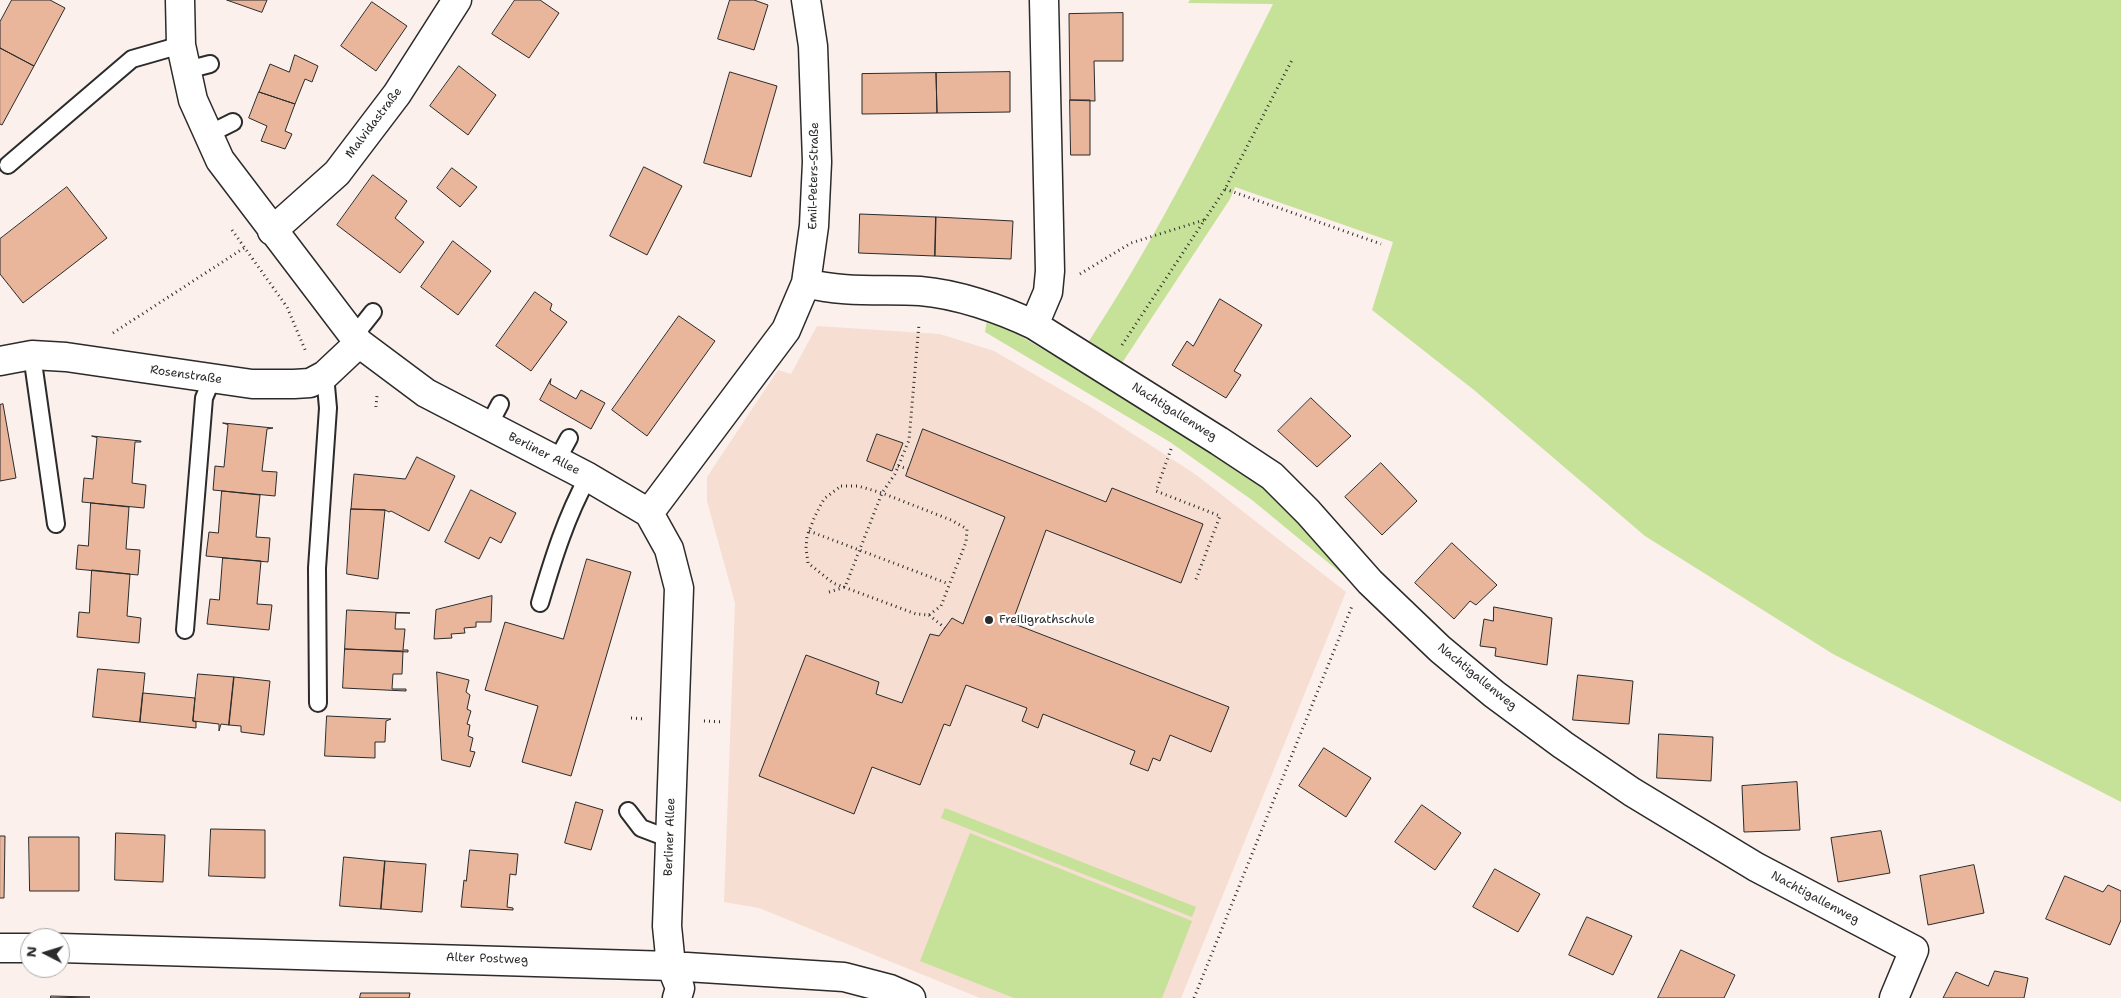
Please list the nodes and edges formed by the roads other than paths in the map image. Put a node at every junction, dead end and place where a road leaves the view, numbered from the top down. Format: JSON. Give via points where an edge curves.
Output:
{"nodes":[{"id":1,"x":180,"y":0,"type":"edge"},
{"id":2,"x":457,"y":0,"type":"edge"},
{"id":3,"x":806,"y":0,"type":"edge"},
{"id":4,"x":1044,"y":0,"type":"edge"},
{"id":5,"x":193,"y":60,"type":"junction"},
{"id":6,"x":233,"y":122,"type":"dead end"},
{"id":7,"x":208,"y":134,"type":"junction"},
{"id":8,"x":8,"y":165,"type":"dead end"},
{"id":9,"x":272,"y":231,"type":"junction"},
{"id":10,"x":806,"y":283,"type":"junction"},
{"id":11,"x":373,"y":312,"type":"dead end"},
{"id":12,"x":1034,"y":325,"type":"junction"},
{"id":13,"x":357,"y":339,"type":"junction"},
{"id":14,"x":32,"y":355,"type":"junction"},
{"id":15,"x":0,"y":361,"type":"edge"},
{"id":16,"x":325,"y":375,"type":"junction"},
{"id":17,"x":212,"y":379,"type":"junction"},
{"id":18,"x":588,"y":477,"type":"junction"},
{"id":19,"x":649,"y":513,"type":"junction"},
{"id":20,"x":56,"y":524,"type":"dead end"},
{"id":21,"x":540,"y":603,"type":"dead end"},
{"id":22,"x":185,"y":630,"type":"dead end"},
{"id":23,"x":318,"y":703,"type":"dead end"},
{"id":24,"x":628,"y":811,"type":"dead end"},
{"id":25,"x":670,"y":839,"type":"junction"},
{"id":26,"x":0,"y":948,"type":"edge"},
{"id":27,"x":20,"y":948,"type":"edge"},
{"id":28,"x":70,"y":948,"type":"edge"},
{"id":29,"x":671,"y":966,"type":"junction"},
{"id":30,"x":677,"y":998,"type":"edge"},
{"id":31,"x":911,"y":998,"type":"edge"},
{"id":32,"x":1894,"y":998,"type":"edge"}],
"edges":[{"from":1,"to":5,"type":"street","name":"Berliner Allee"},
{"from":2,"to":9,"type":"street","name":"Malvidastraße","via":[[397,94],[337,173]]},
{"from":3,"to":10,"type":"street","name":"Emil-Peters-Straße","via":[[813,46],[817,162],[814,226]]},
{"from":4,"to":12,"type":"street","via":[[1050,271],[1048,292]]},
{"from":5,"to":7,"type":"street","name":"Berliner Allee","via":[[193,100]]},
{"from":5,"to":8,"type":"lane","via":[[132,59]]},
{"from":6,"to":7,"type":"lane"},
{"from":7,"to":9,"type":"street","name":"Berliner Allee","via":[[220,160]]},
{"from":9,"to":13,"type":"street","name":"Berliner Allee"},
{"from":10,"to":12,"type":"street","name":"Nachtigallenweg","via":[[826,288],[944,294],[1010,314]]},
{"from":10,"to":19,"type":"street","name":"Emil-Peters-Straße","via":[[786,330]]},
{"from":11,"to":13,"type":"lane"},
{"from":12,"to":32,"type":"street","name":"Nachtigallenweg","via":[[1272,476],[1370,582],[1440,649],[1494,694],[1564,745],[1624,787],[1756,867],[1914,950]]},
{"from":13,"to":16,"type":"street","name":"Rosenstraße"},
{"from":13,"to":18,"type":"street","name":"Berliner Allee","via":[[426,393],[494,414],[563,449]]},
{"from":14,"to":15,"type":"street","name":"Rosenstraße"},
{"from":14,"to":17,"type":"street","name":"Rosenstraße","via":[[66,357]]},
{"from":14,"to":20,"type":"lane"},
{"from":16,"to":17,"type":"street","name":"Rosenstraße","via":[[310,383],[294,384],[252,384]]},
{"from":16,"to":23,"type":"lane","via":[[328,408],[317,568]]},
{"from":17,"to":22,"type":"lane","via":[[204,398]]},
{"from":18,"to":19,"type":"street","name":"Berliner Allee"},
{"from":18,"to":21,"type":"lane","via":[[572,506]]},
{"from":19,"to":25,"type":"street","name":"Berliner Allee","via":[[669,548],[678,588]]},
{"from":24,"to":25,"type":"lane","via":[[642,828]]},
{"from":25,"to":29,"type":"street","name":"Berliner Allee","via":[[667,926]]},
{"from":26,"to":27,"type":"street"},
{"from":28,"to":29,"type":"street","name":"Alter Postweg"},
{"from":29,"to":30,"type":"street","name":"Berliner Allee","via":[[680,988]]},
{"from":29,"to":31,"type":"street","name":"Alter Postweg","via":[[844,977]]}]}
